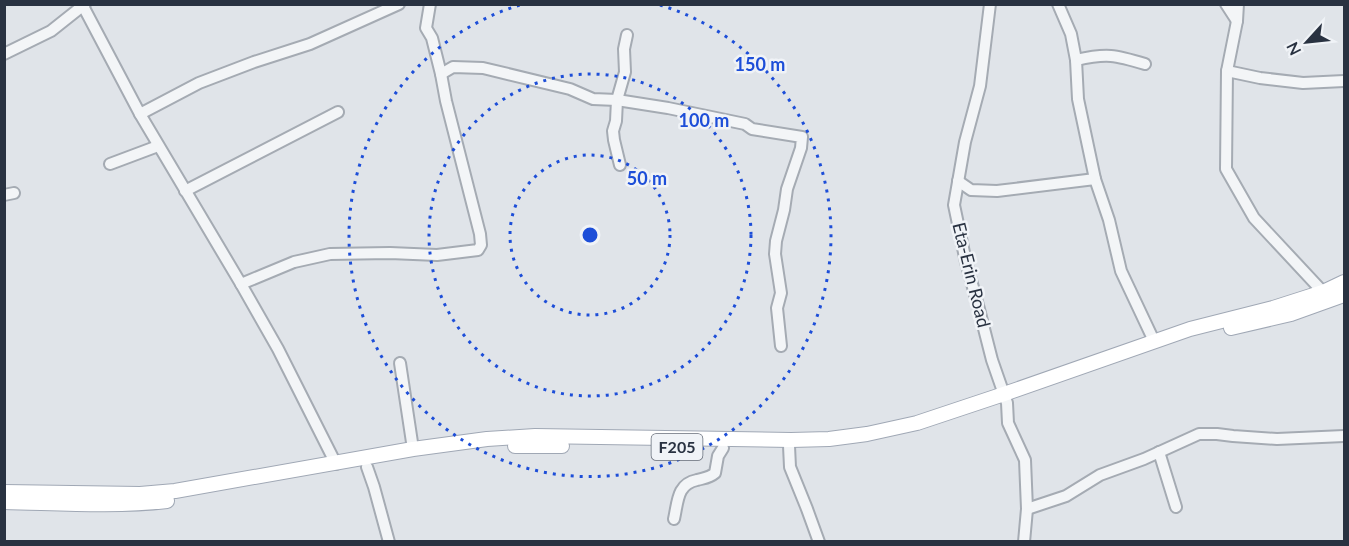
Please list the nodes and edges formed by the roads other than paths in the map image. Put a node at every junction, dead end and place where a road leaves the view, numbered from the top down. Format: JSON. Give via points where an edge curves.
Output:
{"nodes":[{"id":1,"x":399,"y":4,"type":"edge"},
{"id":2,"x":430,"y":4,"type":"edge"},
{"id":3,"x":990,"y":4,"type":"edge"},
{"id":4,"x":1058,"y":4,"type":"edge"},
{"id":5,"x":1226,"y":4,"type":"edge"},
{"id":6,"x":1238,"y":4,"type":"edge"},
{"id":7,"x":84,"y":5,"type":"edge"},
{"id":8,"x":1237,"y":21,"type":"junction"},
{"id":9,"x":627,"y":35,"type":"dead end"},
{"id":10,"x":4,"y":54,"type":"edge"},
{"id":11,"x":1076,"y":60,"type":"junction"},
{"id":12,"x":1145,"y":64,"type":"dead end"},
{"id":13,"x":1227,"y":71,"type":"junction"},
{"id":14,"x":441,"y":74,"type":"junction"},
{"id":15,"x":1344,"y":81,"type":"edge"},
{"id":16,"x":617,"y":100,"type":"junction"},
{"id":17,"x":338,"y":112,"type":"dead end"},
{"id":18,"x":140,"y":114,"type":"junction"},
{"id":19,"x":158,"y":146,"type":"junction"},
{"id":20,"x":111,"y":164,"type":"dead end"},
{"id":21,"x":620,"y":165,"type":"dead end"},
{"id":22,"x":1095,"y":179,"type":"junction"},
{"id":23,"x":958,"y":182,"type":"junction"},
{"id":24,"x":185,"y":191,"type":"junction"},
{"id":25,"x":241,"y":284,"type":"junction"},
{"id":26,"x":1335,"y":292,"type":"edge"},
{"id":27,"x":1154,"y":341,"type":"junction"},
{"id":28,"x":781,"y":346,"type":"dead end"},
{"id":29,"x":400,"y":363,"type":"dead end"},
{"id":30,"x":1005,"y":398,"type":"junction"},
{"id":31,"x":1344,"y":436,"type":"edge"},
{"id":32,"x":789,"y":446,"type":"junction"},
{"id":33,"x":723,"y":447,"type":"junction"},
{"id":34,"x":413,"y":449,"type":"junction"},
{"id":35,"x":1159,"y":452,"type":"junction"},
{"id":36,"x":336,"y":464,"type":"junction"},
{"id":37,"x":367,"y":467,"type":"junction"},
{"id":38,"x":4,"y":492,"type":"edge"},
{"id":39,"x":4,"y":502,"type":"edge"},
{"id":40,"x":1176,"y":507,"type":"dead end"},
{"id":41,"x":1027,"y":509,"type":"junction"},
{"id":42,"x":674,"y":519,"type":"dead end"},
{"id":43,"x":389,"y":542,"type":"edge"},
{"id":44,"x":819,"y":542,"type":"edge"},
{"id":45,"x":1024,"y":542,"type":"edge"}],
"edges":[{"from":1,"to":18,"type":"street","via":[[321,40],[209,79]]},
{"from":2,"to":14,"type":"street","via":[[426,28]]},
{"from":3,"to":23,"type":"street","name":"Eta-Erin Road","via":[[980,86]]},
{"from":4,"to":11,"type":"street","via":[[1071,34]]},
{"from":5,"to":8,"type":"street"},
{"from":6,"to":8,"type":"street"},
{"from":7,"to":10,"type":"street","via":[[51,31]]},
{"from":7,"to":18,"type":"street"},
{"from":8,"to":13,"type":"street"},
{"from":9,"to":16,"type":"street","via":[[625,72]]},
{"from":11,"to":12,"type":"street","via":[[1112,55]]},
{"from":11,"to":22,"type":"street","via":[[1078,99]]},
{"from":13,"to":15,"type":"street","via":[[1303,83]]},
{"from":13,"to":26,"type":"street","via":[[1226,169],[1254,218]]},
{"from":14,"to":16,"type":"street","via":[[453,67],[483,68],[570,89],[593,99]]},
{"from":14,"to":25,"type":"street","via":[[480,234],[478,250],[437,255],[330,254],[294,262]]},
{"from":16,"to":21,"type":"street","via":[[613,131]]},
{"from":16,"to":28,"type":"street","via":[[802,137],[776,241]]},
{"from":17,"to":24,"type":"street"},
{"from":18,"to":19,"type":"street"},
{"from":19,"to":20,"type":"street"},
{"from":19,"to":24,"type":"street"},
{"from":22,"to":23,"type":"street","via":[[997,191],[971,190]]},
{"from":22,"to":27,"type":"street","via":[[1121,271]]},
{"from":23,"to":30,"type":"street","name":"Eta-Erin Road","via":[[954,205],[966,262]]},
{"from":24,"to":25,"type":"street"},
{"from":25,"to":36,"type":"street"},
{"from":26,"to":27,"type":"main road","number":"F205"},
{"from":26,"to":30,"type":"main road","number":"F205","via":[[1291,314],[1195,337]]},
{"from":27,"to":30,"type":"main road","number":"F205"},
{"from":29,"to":34,"type":"street"},
{"from":30,"to":32,"type":"main road","number":"F205","via":[[891,439],[845,446]]},
{"from":30,"to":34,"type":"main road","number":"F205","via":[[892,429],[829,439],[535,436]]},
{"from":30,"to":41,"type":"street","name":"Eta-Erin Road","via":[[1008,423],[1025,460]]},
{"from":31,"to":35,"type":"street","via":[[1277,439],[1199,434]]},
{"from":32,"to":33,"type":"main road","number":"F205"},
{"from":32,"to":44,"type":"street","via":[[790,467]]},
{"from":33,"to":37,"type":"main road","number":"F205","via":[[485,447]]},
{"from":33,"to":42,"type":"street","via":[[715,473],[688,482],[681,489]]},
{"from":34,"to":36,"type":"main road","number":"F205"},
{"from":35,"to":40,"type":"street"},
{"from":35,"to":41,"type":"street","via":[[1100,474],[1065,496]]},
{"from":36,"to":38,"type":"main road","number":"F205","via":[[140,494]]},
{"from":37,"to":39,"type":"main road","number":"F205","via":[[181,500]]},
{"from":37,"to":43,"type":"street"},
{"from":41,"to":45,"type":"street","name":"Eta-Erin Road"}]}
